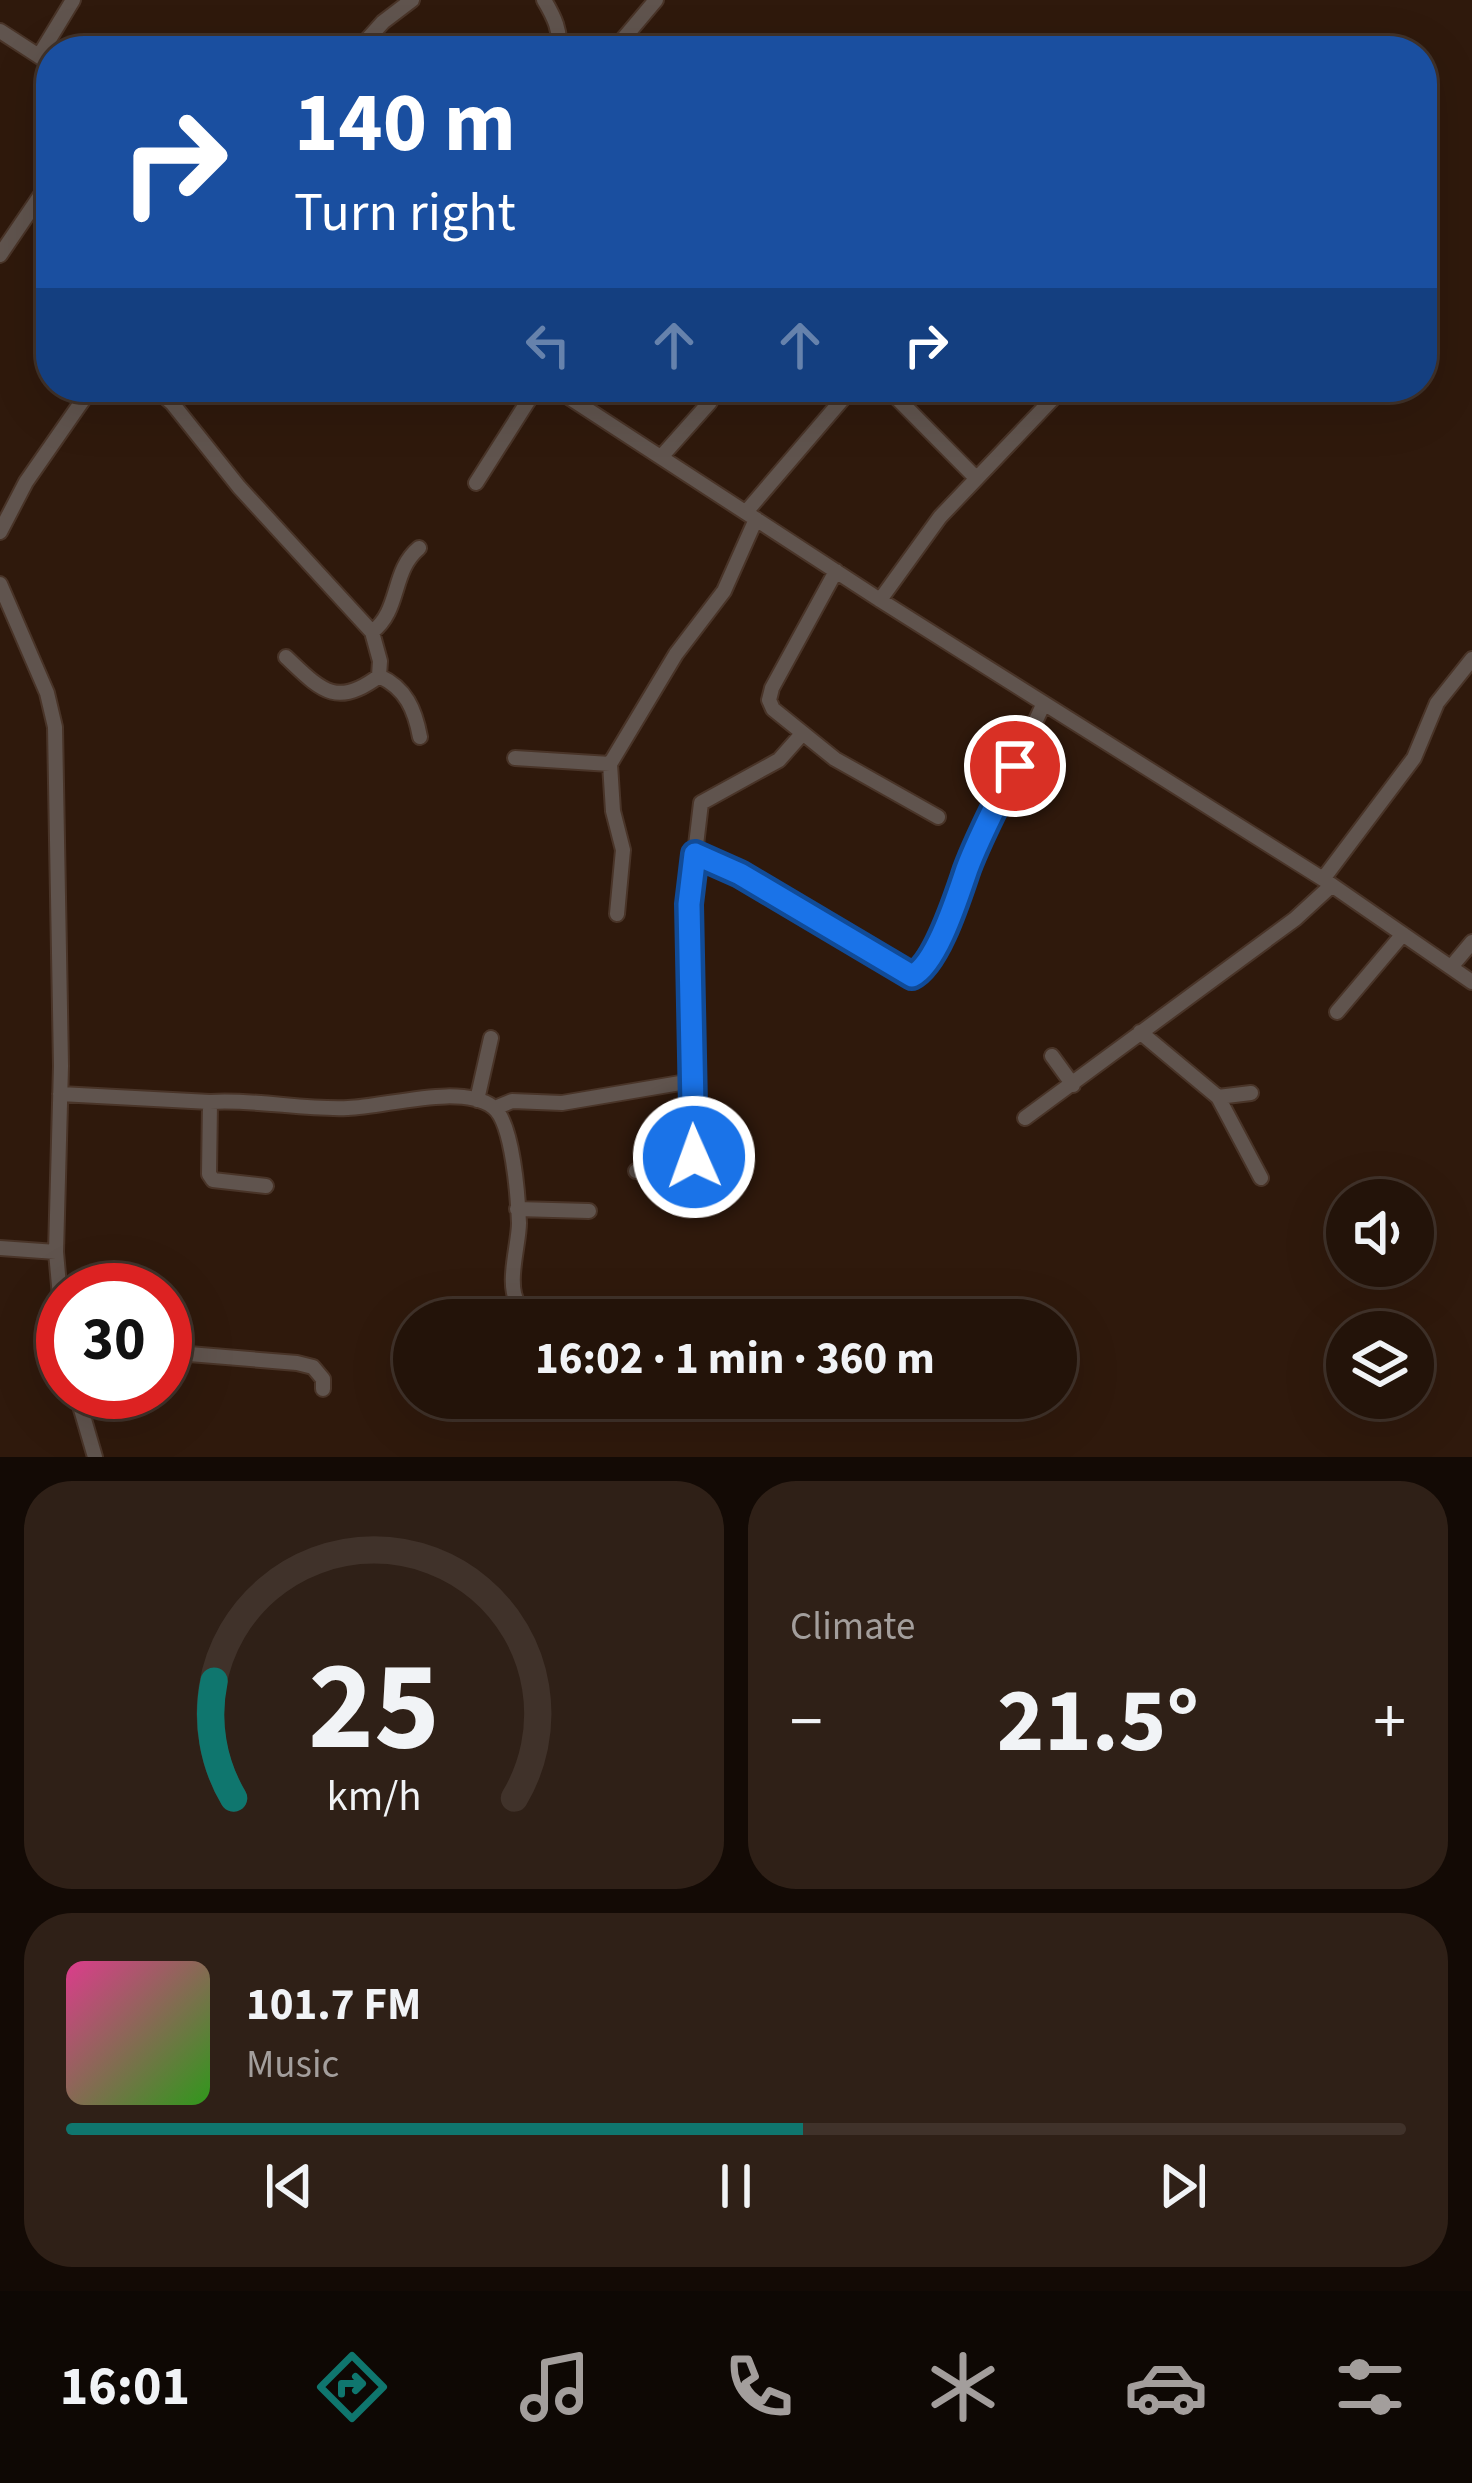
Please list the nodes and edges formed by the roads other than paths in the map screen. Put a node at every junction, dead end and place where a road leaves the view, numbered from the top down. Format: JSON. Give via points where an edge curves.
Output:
{"nodes":[{"id":1,"x":73,"y":0,"type":"edge"},
{"id":2,"x":412,"y":0,"type":"edge"},
{"id":3,"x":544,"y":0,"type":"edge"},
{"id":4,"x":656,"y":0,"type":"edge"},
{"id":5,"x":0,"y":31,"type":"edge"},
{"id":6,"x":56,"y":36,"type":"edge"},
{"id":7,"x":370,"y":36,"type":"edge"},
{"id":8,"x":558,"y":36,"type":"edge"},
{"id":9,"x":626,"y":36,"type":"edge"},
{"id":10,"x":36,"y":54,"type":"edge"},
{"id":11,"x":36,"y":202,"type":"edge"},
{"id":12,"x":0,"y":255,"type":"edge"},
{"id":13,"x":82,"y":402,"type":"edge"},
{"id":14,"x":170,"y":402,"type":"edge"},
{"id":15,"x":527,"y":402,"type":"edge"},
{"id":16,"x":577,"y":402,"type":"edge"},
{"id":17,"x":710,"y":402,"type":"dead end"},
{"id":18,"x":841,"y":402,"type":"edge"},
{"id":19,"x":901,"y":402,"type":"edge"},
{"id":20,"x":1049,"y":402,"type":"edge"},
{"id":21,"x":661,"y":457,"type":"junction"},
{"id":22,"x":976,"y":478,"type":"junction"},
{"id":23,"x":476,"y":483,"type":"dead end"},
{"id":24,"x":751,"y":516,"type":"junction"},
{"id":25,"x":0,"y":532,"type":"edge"},
{"id":26,"x":419,"y":548,"type":"dead end"},
{"id":27,"x":836,"y":572,"type":"junction"},
{"id":28,"x":0,"y":584,"type":"edge"},
{"id":29,"x":880,"y":600,"type":"junction"},
{"id":30,"x":372,"y":632,"type":"junction"},
{"id":31,"x":286,"y":657,"type":"dead end"},
{"id":32,"x":1472,"y":659,"type":"edge"},
{"id":33,"x":379,"y":676,"type":"junction"},
{"id":34,"x":1043,"y":704,"type":"junction"},
{"id":35,"x":802,"y":734,"type":"junction"},
{"id":36,"x":420,"y":737,"type":"dead end"},
{"id":37,"x":515,"y":758,"type":"dead end"},
{"id":38,"x":610,"y":764,"type":"junction"},
{"id":39,"x":938,"y":817,"type":"dead end"},
{"id":40,"x":695,"y":854,"type":"junction"},
{"id":41,"x":1328,"y":882,"type":"junction"},
{"id":42,"x":616,"y":914,"type":"dead end"},
{"id":43,"x":1403,"y":934,"type":"junction"},
{"id":44,"x":1472,"y":942,"type":"edge"},
{"id":45,"x":1451,"y":968,"type":"junction"},
{"id":46,"x":1472,"y":982,"type":"edge"},
{"id":47,"x":1337,"y":1012,"type":"dead end"},
{"id":48,"x":1140,"y":1032,"type":"junction"},
{"id":49,"x":491,"y":1038,"type":"dead end"},
{"id":50,"x":1052,"y":1056,"type":"dead end"},
{"id":51,"x":692,"y":1081,"type":"junction"},
{"id":52,"x":1073,"y":1085,"type":"junction"},
{"id":53,"x":1251,"y":1093,"type":"dead end"},
{"id":54,"x":60,"y":1094,"type":"junction"},
{"id":55,"x":1218,"y":1097,"type":"junction"},
{"id":56,"x":477,"y":1100,"type":"junction"},
{"id":57,"x":210,"y":1102,"type":"junction"},
{"id":58,"x":495,"y":1108,"type":"junction"},
{"id":59,"x":1025,"y":1118,"type":"dead end"},
{"id":60,"x":636,"y":1171,"type":"dead end"},
{"id":61,"x":1261,"y":1178,"type":"dead end"},
{"id":62,"x":266,"y":1186,"type":"dead end"},
{"id":63,"x":518,"y":1210,"type":"junction"},
{"id":64,"x":589,"y":1211,"type":"dead end"},
{"id":65,"x":0,"y":1248,"type":"edge"},
{"id":66,"x":56,"y":1252,"type":"junction"},
{"id":67,"x":57,"y":1263,"type":"edge"},
{"id":68,"x":516,"y":1299,"type":"edge"},
{"id":69,"x":192,"y":1354,"type":"edge"},
{"id":70,"x":323,"y":1389,"type":"dead end"},
{"id":71,"x":84,"y":1419,"type":"edge"},
{"id":72,"x":95,"y":1457,"type":"edge"}],
"edges":[{"from":1,"to":6,"type":"street"},
{"from":2,"to":7,"type":"street"},
{"from":3,"to":8,"type":"street"},
{"from":4,"to":9,"type":"street"},
{"from":5,"to":10,"type":"street"},
{"from":11,"to":12,"type":"street"},
{"from":13,"to":25,"type":"street"},
{"from":14,"to":30,"type":"street"},
{"from":15,"to":23,"type":"street"},
{"from":16,"to":21,"type":"street"},
{"from":17,"to":21,"type":"street"},
{"from":18,"to":24,"type":"street"},
{"from":19,"to":22,"type":"street"},
{"from":20,"to":22,"type":"street"},
{"from":21,"to":24,"type":"street"},
{"from":22,"to":29,"type":"street"},
{"from":24,"to":27,"type":"street"},
{"from":24,"to":38,"type":"street","via":[[724,591]]},
{"from":26,"to":30,"type":"street","via":[[403,567],[388,616]]},
{"from":27,"to":29,"type":"street"},
{"from":27,"to":35,"type":"street","via":[[769,700]]},
{"from":28,"to":54,"type":"street","via":[[55,727]]},
{"from":29,"to":34,"type":"street"},
{"from":30,"to":33,"type":"street"},
{"from":31,"to":33,"type":"street","via":[[329,693],[347,694]]},
{"from":32,"to":41,"type":"street"},
{"from":33,"to":36,"type":"street","via":[[410,703]]},
{"from":34,"to":40,"type":"street","via":[[918,974]]},
{"from":34,"to":41,"type":"street"},
{"from":35,"to":39,"type":"street"},
{"from":35,"to":40,"type":"street","via":[[766,769],[701,803]]},
{"from":37,"to":38,"type":"street"},
{"from":38,"to":42,"type":"street","via":[[623,850]]},
{"from":40,"to":51,"type":"street"},
{"from":41,"to":43,"type":"street"},
{"from":41,"to":48,"type":"street","via":[[1295,919]]},
{"from":43,"to":45,"type":"street"},
{"from":43,"to":47,"type":"street"},
{"from":44,"to":45,"type":"street"},
{"from":45,"to":46,"type":"street"},
{"from":48,"to":52,"type":"street"},
{"from":48,"to":55,"type":"street"},
{"from":49,"to":56,"type":"street"},
{"from":50,"to":52,"type":"street"},
{"from":51,"to":58,"type":"street"},
{"from":51,"to":60,"type":"street","via":[[694,1157],[675,1169]]},
{"from":52,"to":59,"type":"street"},
{"from":53,"to":55,"type":"street"},
{"from":54,"to":57,"type":"street"},
{"from":54,"to":66,"type":"street"},
{"from":55,"to":61,"type":"street"},
{"from":56,"to":57,"type":"street","via":[[347,1108]]},
{"from":56,"to":58,"type":"street"},
{"from":57,"to":62,"type":"street","via":[[209,1174]]},
{"from":58,"to":63,"type":"street","via":[[512,1154]]},
{"from":63,"to":64,"type":"street"},
{"from":63,"to":68,"type":"street"},
{"from":65,"to":66,"type":"street"},
{"from":66,"to":67,"type":"street"},
{"from":69,"to":70,"type":"street","via":[[313,1367]]},
{"from":71,"to":72,"type":"street"}]}
